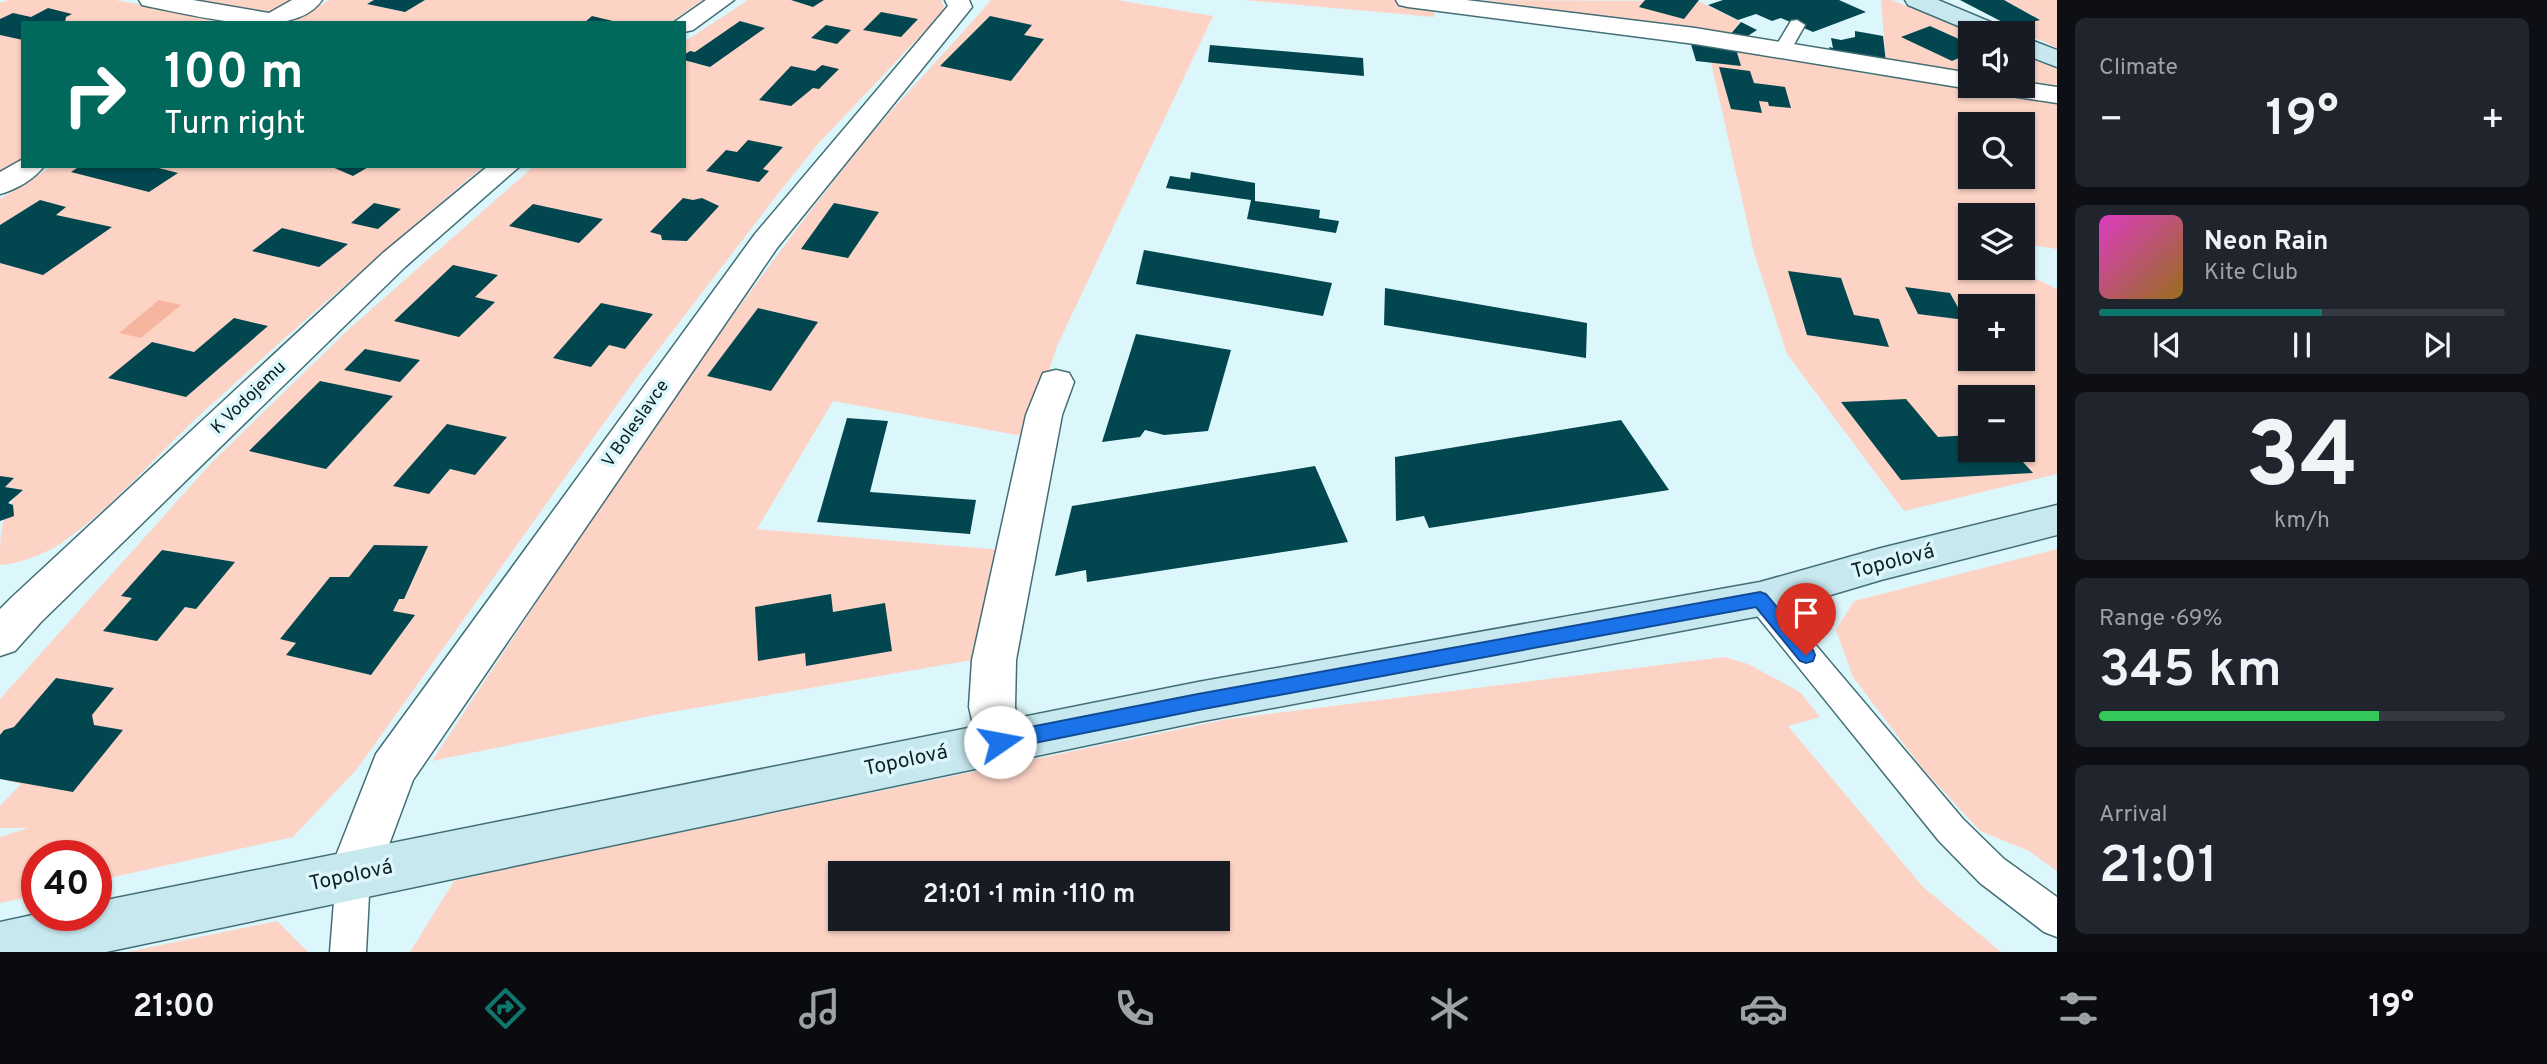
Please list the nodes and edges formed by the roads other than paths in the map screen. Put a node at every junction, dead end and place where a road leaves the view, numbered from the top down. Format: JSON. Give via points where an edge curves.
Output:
{"nodes":[{"id":1,"x":151,"y":0,"type":"edge"},
{"id":2,"x":310,"y":0,"type":"edge"},
{"id":3,"x":722,"y":0,"type":"edge"},
{"id":4,"x":957,"y":0,"type":"edge"},
{"id":5,"x":1408,"y":0,"type":"edge"},
{"id":6,"x":1917,"y":0,"type":"edge"},
{"id":7,"x":1615,"y":2,"type":"dead end"},
{"id":8,"x":265,"y":21,"type":"edge"},
{"id":9,"x":272,"y":21,"type":"edge"},
{"id":10,"x":1967,"y":21,"type":"edge"},
{"id":11,"x":686,"y":24,"type":"edge"},
{"id":12,"x":1797,"y":25,"type":"dead end"},
{"id":13,"x":1627,"y":27,"type":"junction"},
{"id":14,"x":2035,"y":49,"type":"edge"},
{"id":15,"x":1782,"y":51,"type":"junction"},
{"id":16,"x":2057,"y":59,"type":"edge"},
{"id":17,"x":1958,"y":79,"type":"edge"},
{"id":18,"x":2035,"y":92,"type":"edge"},
{"id":19,"x":2057,"y":95,"type":"edge"},
{"id":20,"x":27,"y":168,"type":"edge"},
{"id":21,"x":504,"y":168,"type":"edge"},
{"id":22,"x":0,"y":184,"type":"edge"},
{"id":23,"x":1056,"y":382,"type":"dead end"},
{"id":24,"x":2057,"y":520,"type":"edge"},
{"id":25,"x":1760,"y":599,"type":"junction"},
{"id":26,"x":9,"y":618,"type":"edge"},
{"id":27,"x":1000,"y":742,"type":"junction"},
{"id":28,"x":353,"y":876,"type":"junction"},
{"id":29,"x":2057,"y":919,"type":"edge"},
{"id":30,"x":0,"y":948,"type":"edge"},
{"id":31,"x":348,"y":952,"type":"edge"}],
"edges":[{"from":1,"to":8,"type":"street"},
{"from":2,"to":9,"type":"street"},
{"from":3,"to":11,"type":"street"},
{"from":4,"to":28,"type":"street","name":"V Boleslavce","via":[[960,7],[766,241],[393,769]]},
{"from":5,"to":13,"type":"street"},
{"from":6,"to":10,"type":"street"},
{"from":7,"to":13,"type":"street"},
{"from":12,"to":15,"type":"lane"},
{"from":13,"to":15,"type":"street"},
{"from":14,"to":16,"type":"street"},
{"from":15,"to":17,"type":"street"},
{"from":18,"to":19,"type":"street"},
{"from":20,"to":22,"type":"street"},
{"from":21,"to":26,"type":"street","name":"K Vodojemu","via":[[394,260]]},
{"from":23,"to":27,"type":"street","via":[[1044,415],[994,660],[992,707]]},
{"from":24,"to":25,"type":"street","name":"Topolová"},
{"from":25,"to":27,"type":"street","name":"Topolová"},
{"from":25,"to":29,"type":"lane","via":[[1951,830],[1992,871]]},
{"from":27,"to":28,"type":"street","name":"Topolová"},
{"from":28,"to":30,"type":"street","name":"Topolová"},
{"from":28,"to":31,"type":"lane"}]}
